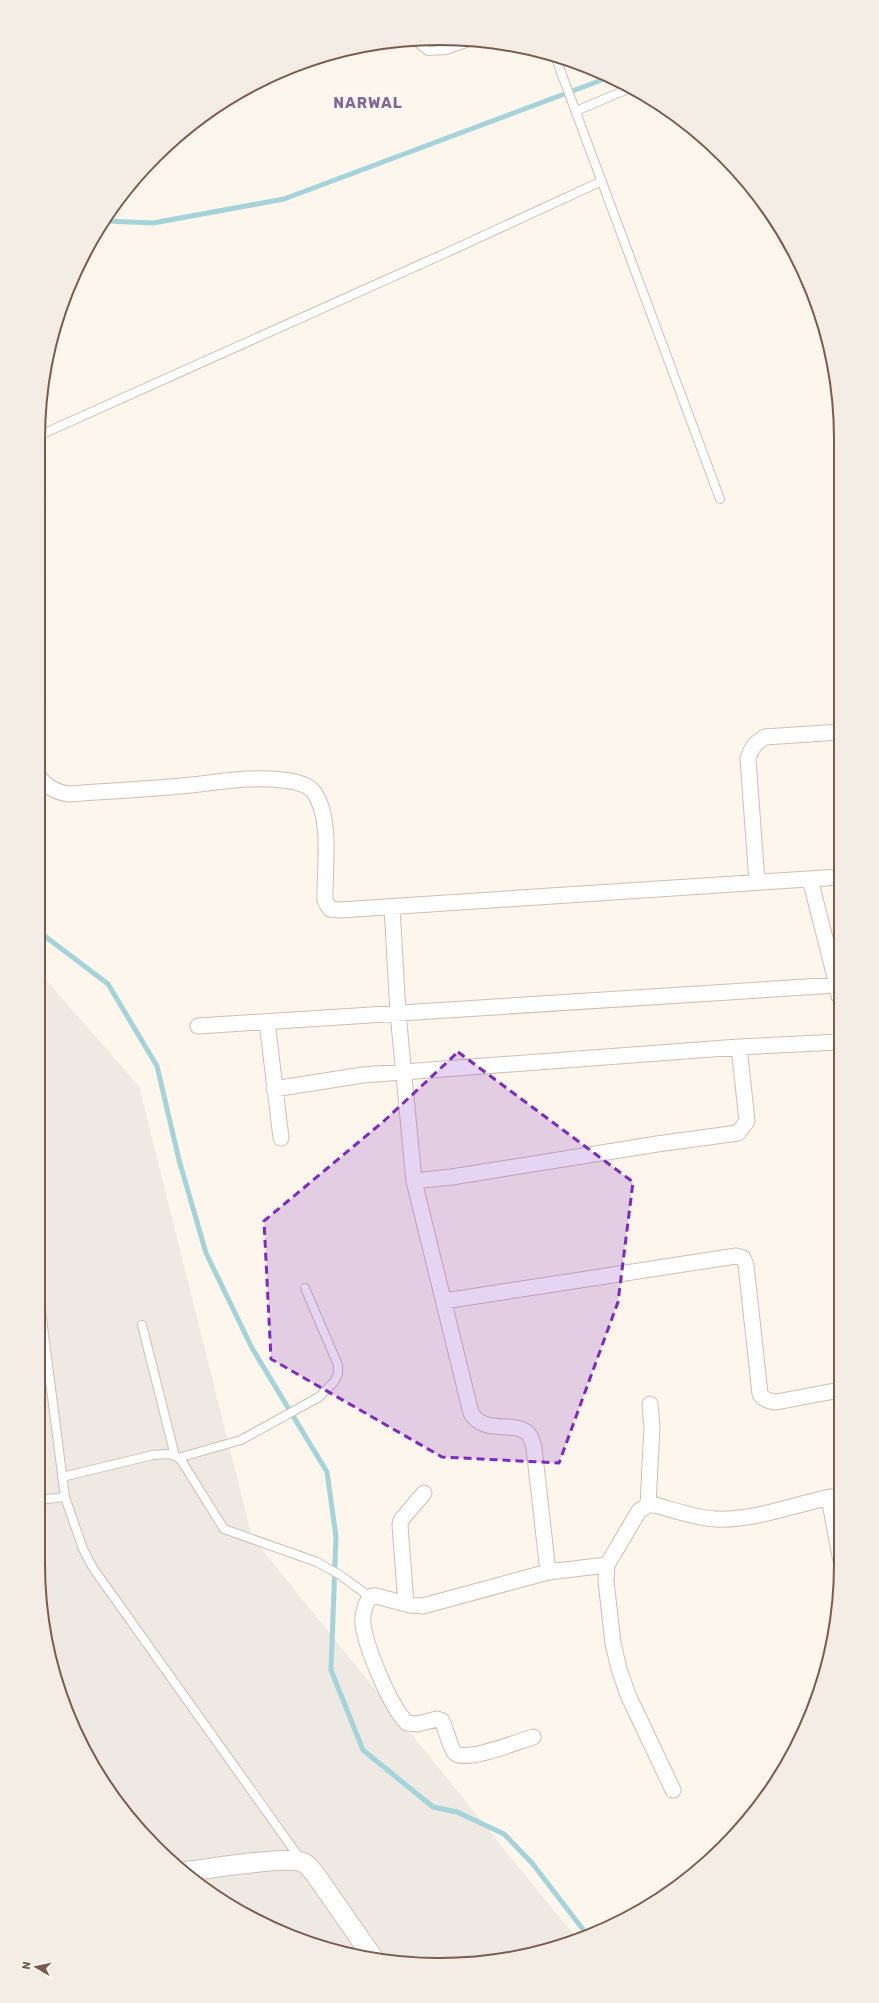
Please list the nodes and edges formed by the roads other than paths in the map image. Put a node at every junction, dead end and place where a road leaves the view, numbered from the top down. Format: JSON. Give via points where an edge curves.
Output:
{"nodes":[{"id":1,"x":421,"y":46,"type":"edge"},
{"id":2,"x":458,"y":46,"type":"edge"},
{"id":3,"x":558,"y":63,"type":"edge"},
{"id":4,"x":623,"y":91,"type":"edge"},
{"id":5,"x":576,"y":111,"type":"junction"},
{"id":6,"x":602,"y":180,"type":"junction"},
{"id":7,"x":45,"y":433,"type":"edge"},
{"id":8,"x":720,"y":499,"type":"dead end"},
{"id":9,"x":834,"y":732,"type":"edge"},
{"id":10,"x":45,"y":783,"type":"edge"},
{"id":11,"x":834,"y":877,"type":"edge"},
{"id":12,"x":810,"y":879,"type":"junction"},
{"id":13,"x":757,"y":882,"type":"junction"},
{"id":14,"x":392,"y":907,"type":"junction"},
{"id":15,"x":834,"y":974,"type":"edge"},
{"id":16,"x":834,"y":990,"type":"edge"},
{"id":17,"x":398,"y":1013,"type":"junction"},
{"id":18,"x":267,"y":1022,"type":"junction"},
{"id":19,"x":198,"y":1026,"type":"dead end"},
{"id":20,"x":834,"y":1042,"type":"edge"},
{"id":21,"x":739,"y":1047,"type":"junction"},
{"id":22,"x":403,"y":1072,"type":"junction"},
{"id":23,"x":274,"y":1089,"type":"junction"},
{"id":24,"x":281,"y":1138,"type":"dead end"},
{"id":25,"x":414,"y":1181,"type":"junction"},
{"id":26,"x":305,"y":1288,"type":"dead end"},
{"id":27,"x":444,"y":1301,"type":"junction"},
{"id":28,"x":142,"y":1325,"type":"dead end"},
{"id":29,"x":45,"y":1343,"type":"edge"},
{"id":30,"x":834,"y":1391,"type":"edge"},
{"id":31,"x":650,"y":1404,"type":"dead end"},
{"id":32,"x":177,"y":1457,"type":"junction"},
{"id":33,"x":62,"y":1477,"type":"junction"},
{"id":34,"x":424,"y":1493,"type":"dead end"},
{"id":35,"x":834,"y":1496,"type":"edge"},
{"id":36,"x":65,"y":1497,"type":"junction"},
{"id":37,"x":45,"y":1499,"type":"edge"},
{"id":38,"x":648,"y":1505,"type":"junction"},
{"id":39,"x":607,"y":1565,"type":"junction"},
{"id":40,"x":548,"y":1572,"type":"junction"},
{"id":41,"x":370,"y":1597,"type":"junction"},
{"id":42,"x":406,"y":1604,"type":"junction"},
{"id":43,"x":533,"y":1737,"type":"dead end"},
{"id":44,"x":673,"y":1790,"type":"dead end"},
{"id":45,"x":302,"y":1862,"type":"junction"},
{"id":46,"x":193,"y":1871,"type":"edge"},
{"id":47,"x":369,"y":1951,"type":"edge"}],
"edges":[{"from":1,"to":2,"type":"lane","via":[[428,51],[446,50]]},
{"from":3,"to":5,"type":"lane"},
{"from":4,"to":5,"type":"lane"},
{"from":5,"to":6,"type":"lane"},
{"from":6,"to":7,"type":"lane","via":[[441,256]]},
{"from":6,"to":8,"type":"lane"},
{"from":9,"to":13,"type":"street","via":[[764,737],[755,743],[750,751],[748,759]]},
{"from":10,"to":14,"type":"street","via":[[50,788],[69,794],[255,779],[298,782],[312,789],[324,815],[325,901],[330,908],[340,910]]},
{"from":11,"to":12,"type":"street"},
{"from":12,"to":13,"type":"street"},
{"from":12,"to":15,"type":"street"},
{"from":13,"to":14,"type":"street"},
{"from":14,"to":17,"type":"street"},
{"from":16,"to":17,"type":"street"},
{"from":17,"to":18,"type":"street"},
{"from":17,"to":22,"type":"street"},
{"from":18,"to":19,"type":"street"},
{"from":18,"to":23,"type":"street"},
{"from":20,"to":21,"type":"street"},
{"from":21,"to":22,"type":"street"},
{"from":21,"to":25,"type":"street","via":[[747,1121],[738,1133]]},
{"from":22,"to":23,"type":"street","via":[[363,1075]]},
{"from":22,"to":25,"type":"street"},
{"from":23,"to":24,"type":"street"},
{"from":25,"to":27,"type":"street"},
{"from":26,"to":32,"type":"lane","via":[[338,1365],[338,1374],[334,1382],[319,1397],[241,1440]]},
{"from":27,"to":30,"type":"street","via":[[736,1256],[743,1258],[746,1265],[762,1397],[767,1401],[776,1402]]},
{"from":27,"to":40,"type":"street","via":[[471,1413],[476,1421],[484,1425],[525,1431],[534,1448]]},
{"from":28,"to":32,"type":"lane"},
{"from":29,"to":33,"type":"lane"},
{"from":31,"to":38,"type":"street","via":[[652,1427]]},
{"from":32,"to":33,"type":"lane","via":[[168,1454],[153,1455]]},
{"from":32,"to":41,"type":"lane","via":[[224,1530],[324,1566]]},
{"from":33,"to":36,"type":"lane"},
{"from":34,"to":42,"type":"street","via":[[400,1525]]},
{"from":35,"to":38,"type":"street","via":[[754,1517],[729,1519],[713,1519]]},
{"from":36,"to":37,"type":"lane"},
{"from":36,"to":45,"type":"lane","via":[[83,1549],[93,1568]]},
{"from":38,"to":39,"type":"street","via":[[639,1511]]},
{"from":39,"to":40,"type":"street"},
{"from":39,"to":44,"type":"street","via":[[606,1581],[611,1627],[619,1669],[628,1695]]},
{"from":40,"to":42,"type":"street","via":[[434,1604]]},
{"from":41,"to":42,"type":"street","via":[[376,1596]]},
{"from":41,"to":43,"type":"street","via":[[365,1606],[365,1632],[377,1669],[394,1705],[407,1723],[417,1724],[436,1719],[442,1721],[454,1753],[460,1756],[473,1755]]},
{"from":45,"to":46,"type":"street","via":[[282,1861]]},
{"from":45,"to":47,"type":"street","via":[[310,1867]]}]}
